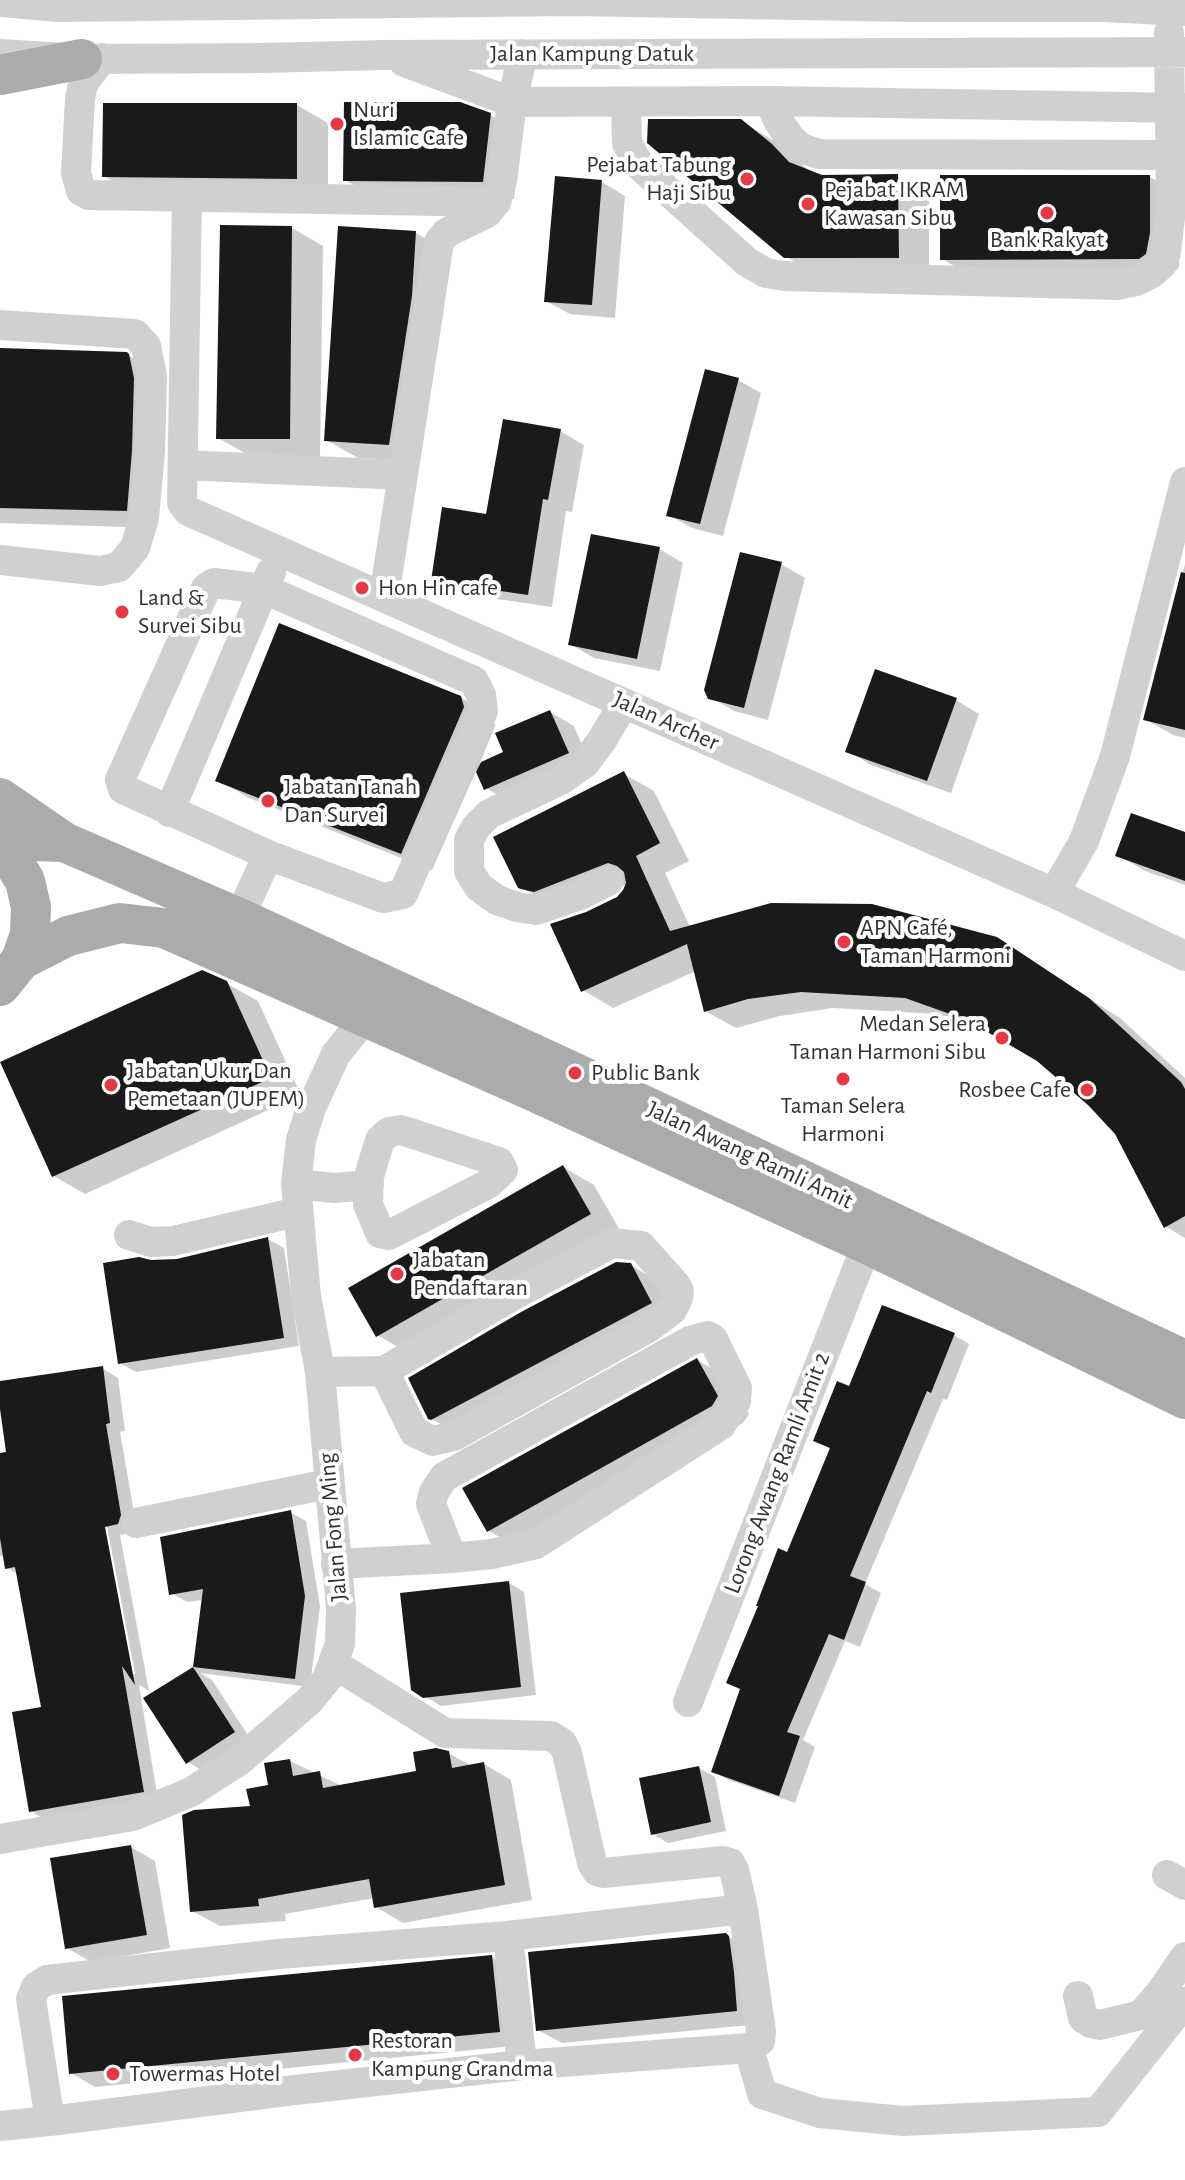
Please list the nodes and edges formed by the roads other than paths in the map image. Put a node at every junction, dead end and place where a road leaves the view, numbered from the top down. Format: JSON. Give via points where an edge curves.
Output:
{"nodes":[{"id":1,"x":572,"y":1,"type":"edge"},
{"id":2,"x":0,"y":2,"type":"edge"},
{"id":3,"x":912,"y":3,"type":"edge"},
{"id":4,"x":1177,"y":11,"type":"edge"},
{"id":5,"x":1177,"y":51,"type":"edge"},
{"id":6,"x":0,"y":54,"type":"edge"},
{"id":7,"x":523,"y":54,"type":"junction"},
{"id":8,"x":383,"y":55,"type":"junction"},
{"id":9,"x":92,"y":58,"type":"junction"},
{"id":10,"x":0,"y":75,"type":"edge"},
{"id":11,"x":769,"y":101,"type":"junction"},
{"id":12,"x":512,"y":102,"type":"junction"},
{"id":13,"x":626,"y":103,"type":"junction"},
{"id":14,"x":1177,"y":107,"type":"edge"},
{"id":15,"x":1170,"y":155,"type":"junction"},
{"id":16,"x":187,"y":197,"type":"junction"},
{"id":17,"x":417,"y":200,"type":"junction"},
{"id":18,"x":496,"y":202,"type":"junction"},
{"id":19,"x":1178,"y":210,"type":"edge"},
{"id":20,"x":439,"y":242,"type":"junction"},
{"id":21,"x":0,"y":325,"type":"edge"},
{"id":22,"x":183,"y":465,"type":"junction"},
{"id":23,"x":403,"y":475,"type":"junction"},
{"id":24,"x":1185,"y":482,"type":"edge"},
{"id":25,"x":279,"y":552,"type":"junction"},
{"id":26,"x":0,"y":560,"type":"edge"},
{"id":27,"x":264,"y":589,"type":"junction"},
{"id":28,"x":384,"y":597,"type":"junction"},
{"id":29,"x":624,"y":703,"type":"junction"},
{"id":30,"x":0,"y":798,"type":"edge"},
{"id":31,"x":169,"y":812,"type":"junction"},
{"id":32,"x":0,"y":840,"type":"edge"},
{"id":33,"x":64,"y":842,"type":"junction"},
{"id":34,"x":0,"y":848,"type":"edge"},
{"id":35,"x":268,"y":855,"type":"junction"},
{"id":36,"x":608,"y":881,"type":"dead end"},
{"id":37,"x":1054,"y":893,"type":"junction"},
{"id":38,"x":239,"y":918,"type":"junction"},
{"id":39,"x":1185,"y":956,"type":"edge"},
{"id":40,"x":11,"y":973,"type":"edge"},
{"id":41,"x":366,"y":1017,"type":"junction"},
{"id":42,"x":369,"y":1185,"type":"dead end"},
{"id":43,"x":297,"y":1198,"type":"junction"},
{"id":44,"x":129,"y":1235,"type":"dead end"},
{"id":45,"x":867,"y":1244,"type":"junction"},
{"id":46,"x":1183,"y":1353,"type":"edge"},
{"id":47,"x":384,"y":1371,"type":"junction"},
{"id":48,"x":320,"y":1372,"type":"junction"},
{"id":49,"x":1185,"y":1399,"type":"edge"},
{"id":50,"x":328,"y":1484,"type":"junction"},
{"id":51,"x":136,"y":1523,"type":"dead end"},
{"id":52,"x":452,"y":1558,"type":"junction"},
{"id":53,"x":336,"y":1564,"type":"junction"},
{"id":54,"x":334,"y":1664,"type":"junction"},
{"id":55,"x":688,"y":1702,"type":"dead end"},
{"id":56,"x":0,"y":1839,"type":"edge"},
{"id":57,"x":743,"y":1909,"type":"junction"},
{"id":58,"x":508,"y":1936,"type":"junction"},
{"id":59,"x":1185,"y":1957,"type":"edge"},
{"id":60,"x":1078,"y":1996,"type":"dead end"},
{"id":61,"x":1177,"y":2005,"type":"edge"},
{"id":62,"x":749,"y":2048,"type":"junction"},
{"id":63,"x":522,"y":2065,"type":"junction"},
{"id":64,"x":50,"y":2121,"type":"junction"},
{"id":65,"x":0,"y":2126,"type":"edge"}],
"edges":[{"from":1,"to":2,"type":"street","via":[[59,7]]},
{"from":1,"to":3,"type":"street"},
{"from":3,"to":4,"type":"street"},
{"from":4,"to":5,"type":"street"},
{"from":5,"to":7,"type":"street","name":"Jalan Kampung Datuk"},
{"from":5,"to":14,"type":"street"},
{"from":6,"to":9,"type":"street","name":"Jalan Kampung Datuk"},
{"from":7,"to":8,"type":"street","name":"Jalan Kampung Datuk"},
{"from":7,"to":12,"type":"street"},
{"from":8,"to":9,"type":"street","name":"Jalan Kampung Datuk"},
{"from":8,"to":12,"type":"street"},
{"from":9,"to":10,"type":"main road"},
{"from":9,"to":16,"type":"street","via":[[80,99],[76,173],[81,191],[94,196]]},
{"from":11,"to":13,"type":"street"},
{"from":11,"to":14,"type":"street"},
{"from":11,"to":15,"type":"street","via":[[791,139],[819,154]]},
{"from":12,"to":13,"type":"street"},
{"from":12,"to":18,"type":"street"},
{"from":13,"to":19,"type":"street","via":[[627,143],[639,165],[766,273],[1117,285],[1136,281],[1162,264]]},
{"from":14,"to":15,"type":"street"},
{"from":15,"to":19,"type":"street"},
{"from":16,"to":17,"type":"street"},
{"from":16,"to":22,"type":"street","name":"Jalan Archer"},
{"from":17,"to":18,"type":"street"},
{"from":17,"to":20,"type":"street"},
{"from":18,"to":20,"type":"street"},
{"from":20,"to":23,"type":"street"},
{"from":21,"to":26,"type":"street","via":[[135,334],[146,346],[152,376],[144,518],[135,548],[119,567],[100,571]]},
{"from":22,"to":23,"type":"street"},
{"from":22,"to":25,"type":"street","name":"Jalan Archer","via":[[182,503],[195,515]]},
{"from":23,"to":28,"type":"street"},
{"from":24,"to":37,"type":"street","via":[[1115,756],[1084,841]]},
{"from":25,"to":27,"type":"street"},
{"from":25,"to":28,"type":"street","name":"Jalan Archer"},
{"from":27,"to":31,"type":"street"},
{"from":27,"to":31,"type":"street","via":[[214,583],[206,588],[120,780],[123,789]]},
{"from":27,"to":35,"type":"street","via":[[474,681],[483,711],[403,894],[383,898]]},
{"from":28,"to":29,"type":"street","name":"Jalan Archer"},
{"from":29,"to":36,"type":"street","via":[[585,763],[489,814],[476,827],[468,849],[469,871],[479,887],[517,907],[536,910]]},
{"from":29,"to":37,"type":"street","name":"Jalan Archer"},
{"from":30,"to":33,"type":"main road"},
{"from":31,"to":35,"type":"street"},
{"from":32,"to":33,"type":"main road","name":"Jalan Awang Ramli Amit"},
{"from":33,"to":38,"type":"main road","name":"Jalan Awang Ramli Amit"},
{"from":34,"to":40,"type":"main road","via":[[25,881],[31,907],[30,934]]},
{"from":35,"to":38,"type":"street"},
{"from":37,"to":39,"type":"street","name":"Jalan Archer"},
{"from":38,"to":46,"type":"main road","name":"Jalan Awang Ramli Amit"},
{"from":40,"to":41,"type":"main road","name":"Jalan Awang Ramli Amit","via":[[68,936],[120,923],[164,928]]},
{"from":41,"to":43,"type":"street","name":"Jalan Fong Ming","via":[[336,1054],[311,1108],[301,1140]]},
{"from":41,"to":45,"type":"main road","name":"Jalan Awang Ramli Amit"},
{"from":42,"to":43,"type":"street"},
{"from":43,"to":44,"type":"street","via":[[173,1241]]},
{"from":43,"to":48,"type":"street","name":"Jalan Fong Ming"},
{"from":45,"to":49,"type":"main road","name":"Jalan Awang Ramli Amit"},
{"from":45,"to":55,"type":"street","name":"Lorong Awang Ramli Amit 2"},
{"from":47,"to":47,"type":"street","via":[[612,1243],[641,1246],[679,1291],[672,1310],[648,1328],[454,1436],[433,1441],[414,1432]]},
{"from":47,"to":48,"type":"street"},
{"from":48,"to":50,"type":"street","name":"Jalan Fong Ming"},
{"from":50,"to":51,"type":"street"},
{"from":50,"to":53,"type":"street","name":"Jalan Fong Ming"},
{"from":52,"to":52,"type":"street","via":[[536,1544],[721,1425],[736,1401],[737,1388],[713,1339],[690,1341],[444,1477],[431,1504]]},
{"from":52,"to":53,"type":"street"},
{"from":53,"to":54,"type":"street","name":"Jalan Fong Ming","via":[[341,1609]]},
{"from":54,"to":56,"type":"street","name":"Jalan Fong Ming","via":[[309,1701],[239,1761],[191,1792],[133,1816]]},
{"from":54,"to":57,"type":"street","via":[[445,1733],[551,1736],[567,1753],[597,1871],[723,1861],[734,1870]]},
{"from":57,"to":58,"type":"street"},
{"from":57,"to":62,"type":"street","via":[[761,2031],[760,2041]]},
{"from":58,"to":63,"type":"street"},
{"from":58,"to":64,"type":"street","via":[[47,1980],[31,1999]]},
{"from":59,"to":61,"type":"street"},
{"from":60,"to":61,"type":"street","via":[[1083,2018],[1100,2025]]},
{"from":61,"to":62,"type":"street","via":[[1098,2112],[903,2121],[820,2113],[762,2094]]},
{"from":62,"to":63,"type":"street"},
{"from":63,"to":64,"type":"street"},
{"from":64,"to":65,"type":"street"}]}
